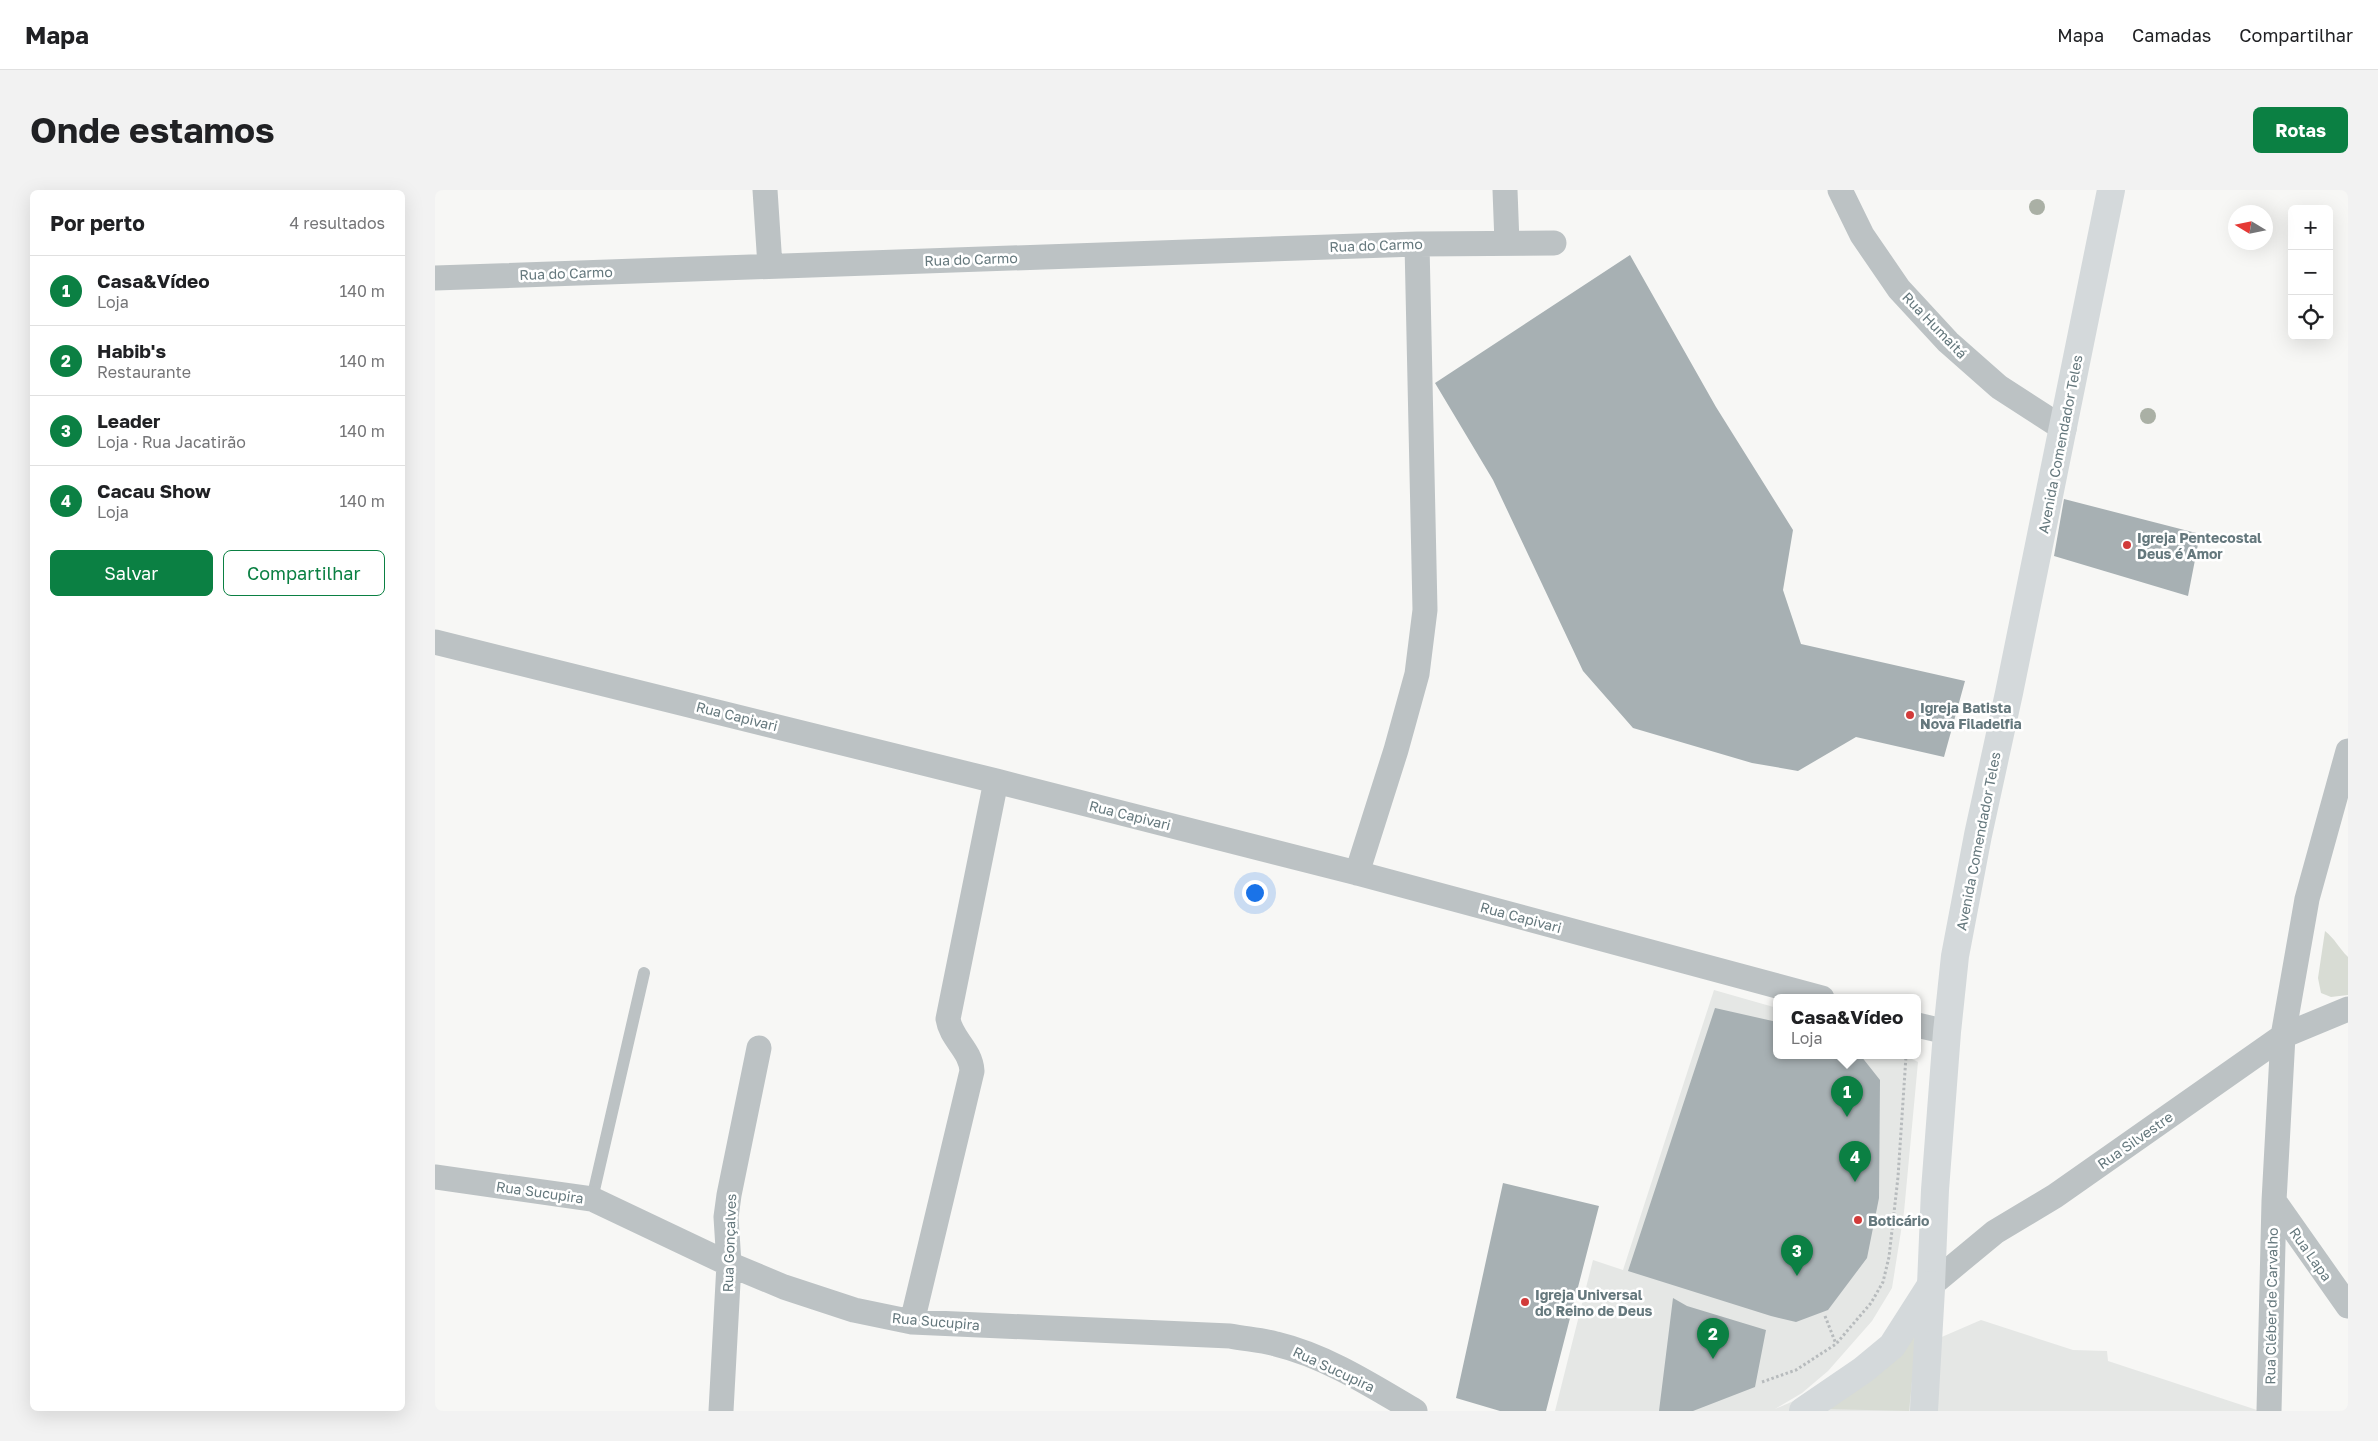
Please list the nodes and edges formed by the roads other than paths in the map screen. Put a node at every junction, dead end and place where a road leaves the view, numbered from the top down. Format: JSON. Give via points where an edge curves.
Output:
{"nodes":[{"id":1,"x":765,"y":190,"type":"edge"},
{"id":2,"x":1505,"y":190,"type":"edge"},
{"id":3,"x":1840,"y":190,"type":"edge"},
{"id":4,"x":2111,"y":190,"type":"edge"},
{"id":5,"x":1507,"y":243,"type":"junction"},
{"id":6,"x":1554,"y":243,"type":"dead end"},
{"id":7,"x":1417,"y":244,"type":"junction"},
{"id":8,"x":770,"y":266,"type":"junction"},
{"id":9,"x":435,"y":278,"type":"edge"},
{"id":10,"x":2064,"y":429,"type":"junction"},
{"id":11,"x":435,"y":642,"type":"edge"},
{"id":12,"x":2348,"y":751,"type":"edge"},
{"id":13,"x":997,"y":781,"type":"junction"},
{"id":14,"x":1357,"y":873,"type":"junction"},
{"id":15,"x":644,"y":973,"type":"dead end"},
{"id":16,"x":1806,"y":994,"type":"edge"},
{"id":17,"x":2348,"y":1009,"type":"edge"},
{"id":18,"x":1921,"y":1026,"type":"edge"},
{"id":19,"x":1947,"y":1032,"type":"junction"},
{"id":20,"x":2283,"y":1036,"type":"junction"},
{"id":21,"x":759,"y":1048,"type":"dead end"},
{"id":22,"x":435,"y":1178,"type":"edge"},
{"id":23,"x":592,"y":1199,"type":"junction"},
{"id":24,"x":2274,"y":1201,"type":"junction"},
{"id":25,"x":729,"y":1264,"type":"junction"},
{"id":26,"x":1931,"y":1285,"type":"junction"},
{"id":27,"x":2348,"y":1306,"type":"edge"},
{"id":28,"x":912,"y":1322,"type":"junction"},
{"id":29,"x":721,"y":1411,"type":"edge"},
{"id":30,"x":1415,"y":1411,"type":"edge"},
{"id":31,"x":1803,"y":1411,"type":"edge"},
{"id":32,"x":1924,"y":1411,"type":"edge"},
{"id":33,"x":2269,"y":1411,"type":"edge"}],
"edges":[{"from":1,"to":8,"type":"street"},
{"from":2,"to":5,"type":"street"},
{"from":3,"to":10,"type":"street","name":"Rua Humaitá","via":[[1862,235],[1899,288],[1948,342],[1999,387]]},
{"from":4,"to":10,"type":"main road","name":"Avenida Comendador Teles"},
{"from":5,"to":6,"type":"street","name":"Rua do Carmo"},
{"from":5,"to":7,"type":"street","name":"Rua do Carmo"},
{"from":7,"to":8,"type":"street","name":"Rua do Carmo"},
{"from":7,"to":14,"type":"street","via":[[1425,610],[1417,674]]},
{"from":8,"to":9,"type":"street","name":"Rua do Carmo"},
{"from":10,"to":19,"type":"main road","name":"Avenida Comendador Teles","via":[[1977,835],[1955,956]]},
{"from":11,"to":13,"type":"street","name":"Rua Capivari"},
{"from":12,"to":20,"type":"street","name":"Rua Cléber de Carvalho","via":[[2307,899]]},
{"from":13,"to":14,"type":"street","name":"Rua Capivari"},
{"from":13,"to":28,"type":"street","via":[[948,1019],[949,1028],[972,1061],[972,1071]]},
{"from":14,"to":16,"type":"street","name":"Rua Capivari"},
{"from":15,"to":23,"type":"lane"},
{"from":17,"to":20,"type":"street","name":"Rua Silvestre"},
{"from":18,"to":19,"type":"street"},
{"from":19,"to":26,"type":"main road","name":"Avenida Comendador Teles"},
{"from":20,"to":24,"type":"street","name":"Rua Cléber de Carvalho"},
{"from":20,"to":26,"type":"street","name":"Rua Silvestre","via":[[2055,1196],[1995,1232]]},
{"from":21,"to":25,"type":"street","name":"Rua Gonçalves","via":[[729,1195],[726,1217]]},
{"from":22,"to":23,"type":"street","name":"Rua Sucupira"},
{"from":23,"to":25,"type":"street","name":"Rua Sucupira"},
{"from":24,"to":27,"type":"street","name":"Rua Lapa"},
{"from":24,"to":33,"type":"street","name":"Rua Cléber de Carvalho"},
{"from":25,"to":28,"type":"street","name":"Rua Sucupira","via":[[822,1301]]},
{"from":25,"to":29,"type":"street","name":"Rua Gonçalves"},
{"from":26,"to":31,"type":"main road","via":[[1892,1346]]},
{"from":26,"to":32,"type":"main road","name":"Avenida Comendador Teles"},
{"from":28,"to":30,"type":"street","name":"Rua Sucupira","via":[[1230,1336],[1276,1344],[1315,1357]]}]}
